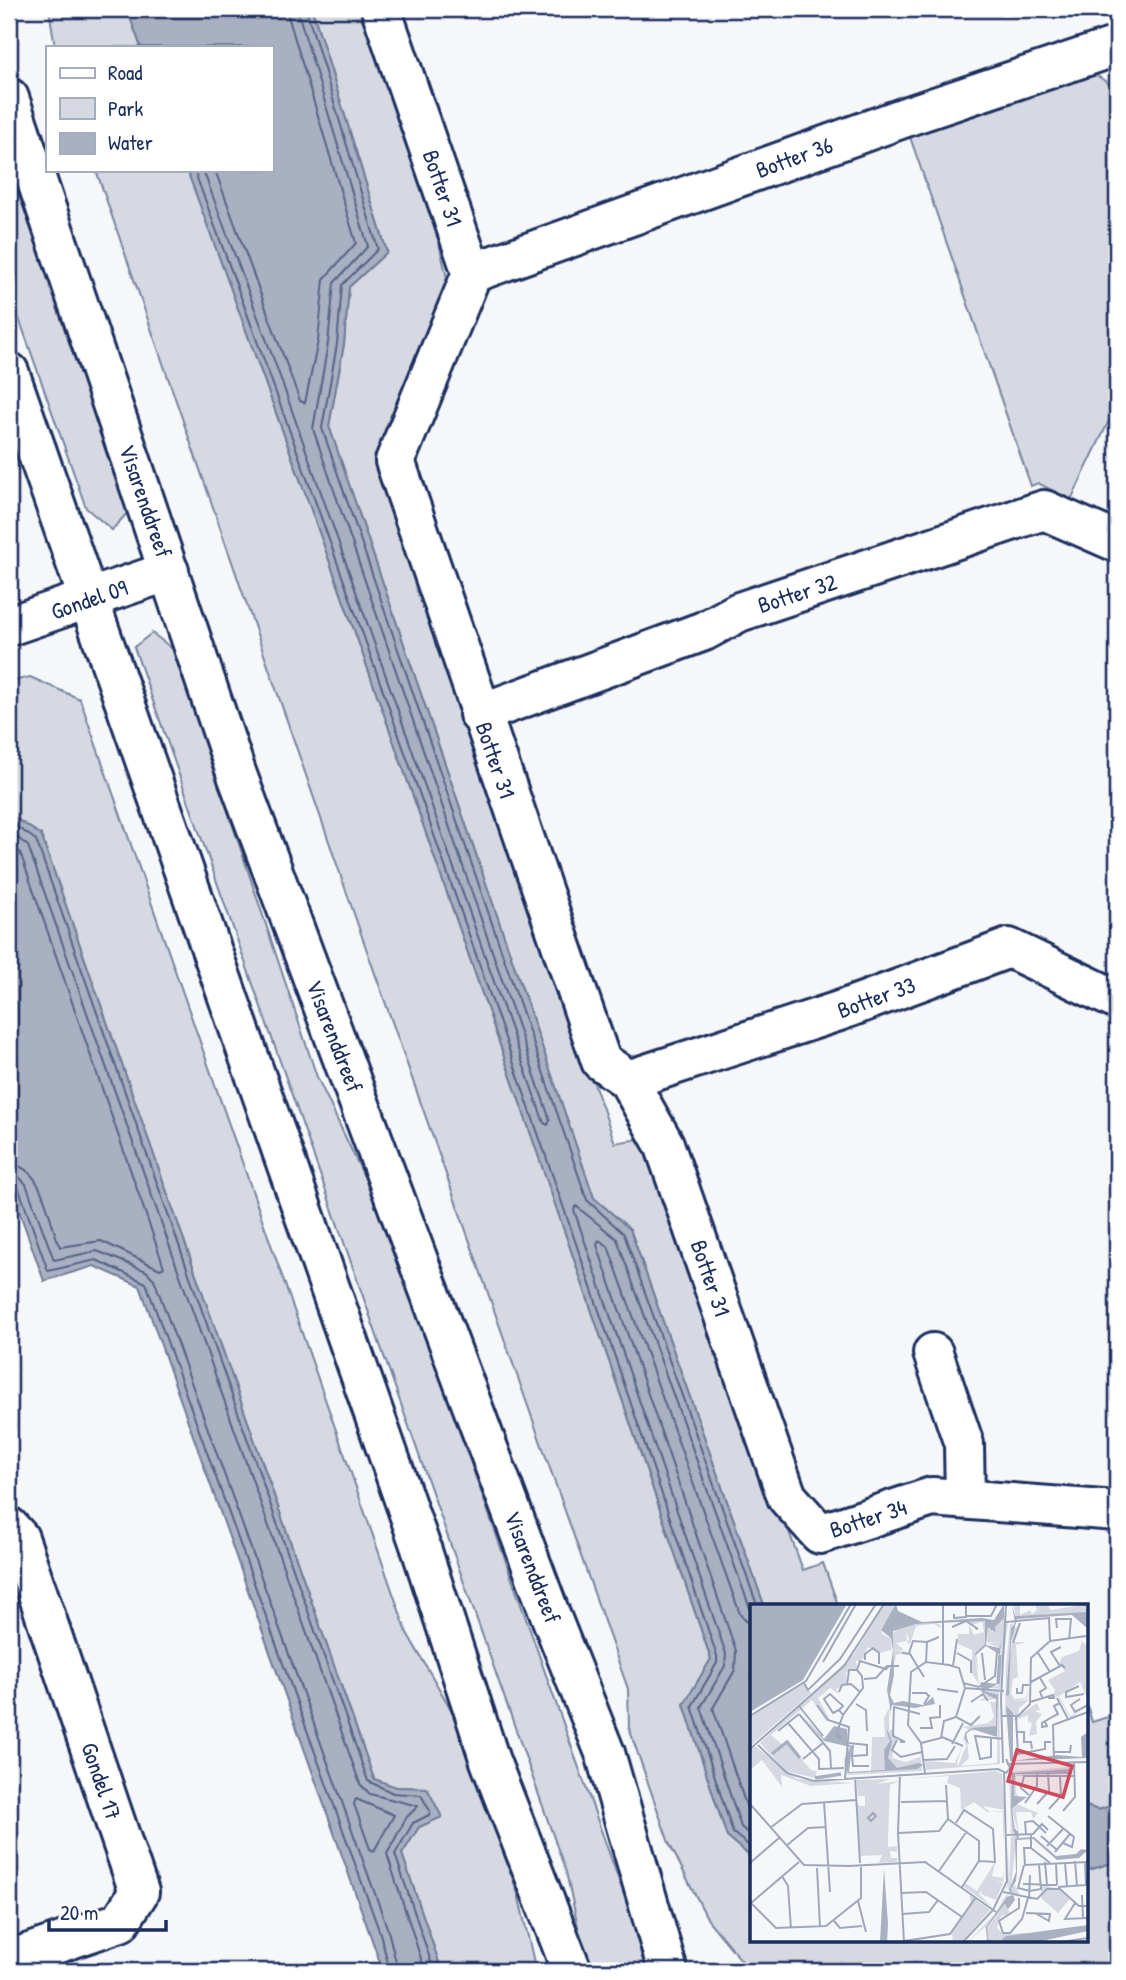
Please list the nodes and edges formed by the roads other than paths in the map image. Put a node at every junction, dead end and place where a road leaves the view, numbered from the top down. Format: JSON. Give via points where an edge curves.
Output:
{"nodes":[{"id":1,"x":381,"y":9,"type":"edge"},
{"id":2,"x":1117,"y":51,"type":"edge"},
{"id":3,"x":9,"y":97,"type":"edge"},
{"id":4,"x":472,"y":273,"type":"junction"},
{"id":5,"x":9,"y":372,"type":"edge"},
{"id":6,"x":1117,"y":542,"type":"edge"},
{"id":7,"x":169,"y":571,"type":"junction"},
{"id":8,"x":90,"y":598,"type":"junction"},
{"id":9,"x":9,"y":626,"type":"edge"},
{"id":10,"x":479,"y":714,"type":"junction"},
{"id":11,"x":1117,"y":1000,"type":"edge"},
{"id":12,"x":628,"y":1080,"type":"junction"},
{"id":13,"x":933,"y":1353,"type":"dead end"},
{"id":14,"x":787,"y":1497,"type":"joint"},
{"id":15,"x":965,"y":1499,"type":"junction"},
{"id":16,"x":1117,"y":1511,"type":"edge"},
{"id":17,"x":9,"y":1527,"type":"edge"},
{"id":18,"x":9,"y":1960,"type":"edge"},
{"id":19,"x":572,"y":1971,"type":"edge"},
{"id":20,"x":668,"y":1971,"type":"edge"}],
"edges":[{"from":1,"to":4,"type":"street","name":"Botter 31"},
{"from":2,"to":4,"type":"street","name":"Botter 36","via":[[1111,48],[911,115]]},
{"from":3,"to":7,"type":"street","name":"Visarenddreef"},
{"from":4,"to":10,"type":"street","name":"Botter 31","via":[[395,461]]},
{"from":5,"to":8,"type":"street"},
{"from":6,"to":10,"type":"street","name":"Botter 32","via":[[1044,510],[739,612],[704,631]]},
{"from":7,"to":8,"type":"street","name":"Gondel 09"},
{"from":7,"to":20,"type":"street","name":"Visarenddreef","via":[[237,775],[606,1753]]},
{"from":8,"to":9,"type":"street","name":"Gondel 09"},
{"from":8,"to":19,"type":"street","via":[[420,1545],[489,1761]]},
{"from":10,"to":12,"type":"street","name":"Botter 31","via":[[601,1060]]},
{"from":11,"to":12,"type":"street","name":"Botter 33","via":[[1009,948],[839,1011]]},
{"from":12,"to":14,"type":"street","name":"Botter 31","via":[[664,1144]]},
{"from":13,"to":15,"type":"street","via":[[964,1444]]},
{"from":14,"to":15,"type":"street","name":"Botter 34","via":[[820,1534],[932,1497]]},
{"from":15,"to":16,"type":"street","name":"Botter 34"},
{"from":17,"to":18,"type":"street","name":"Gondel 17","via":[[19,1538],[139,1892],[120,1923]]}]}
